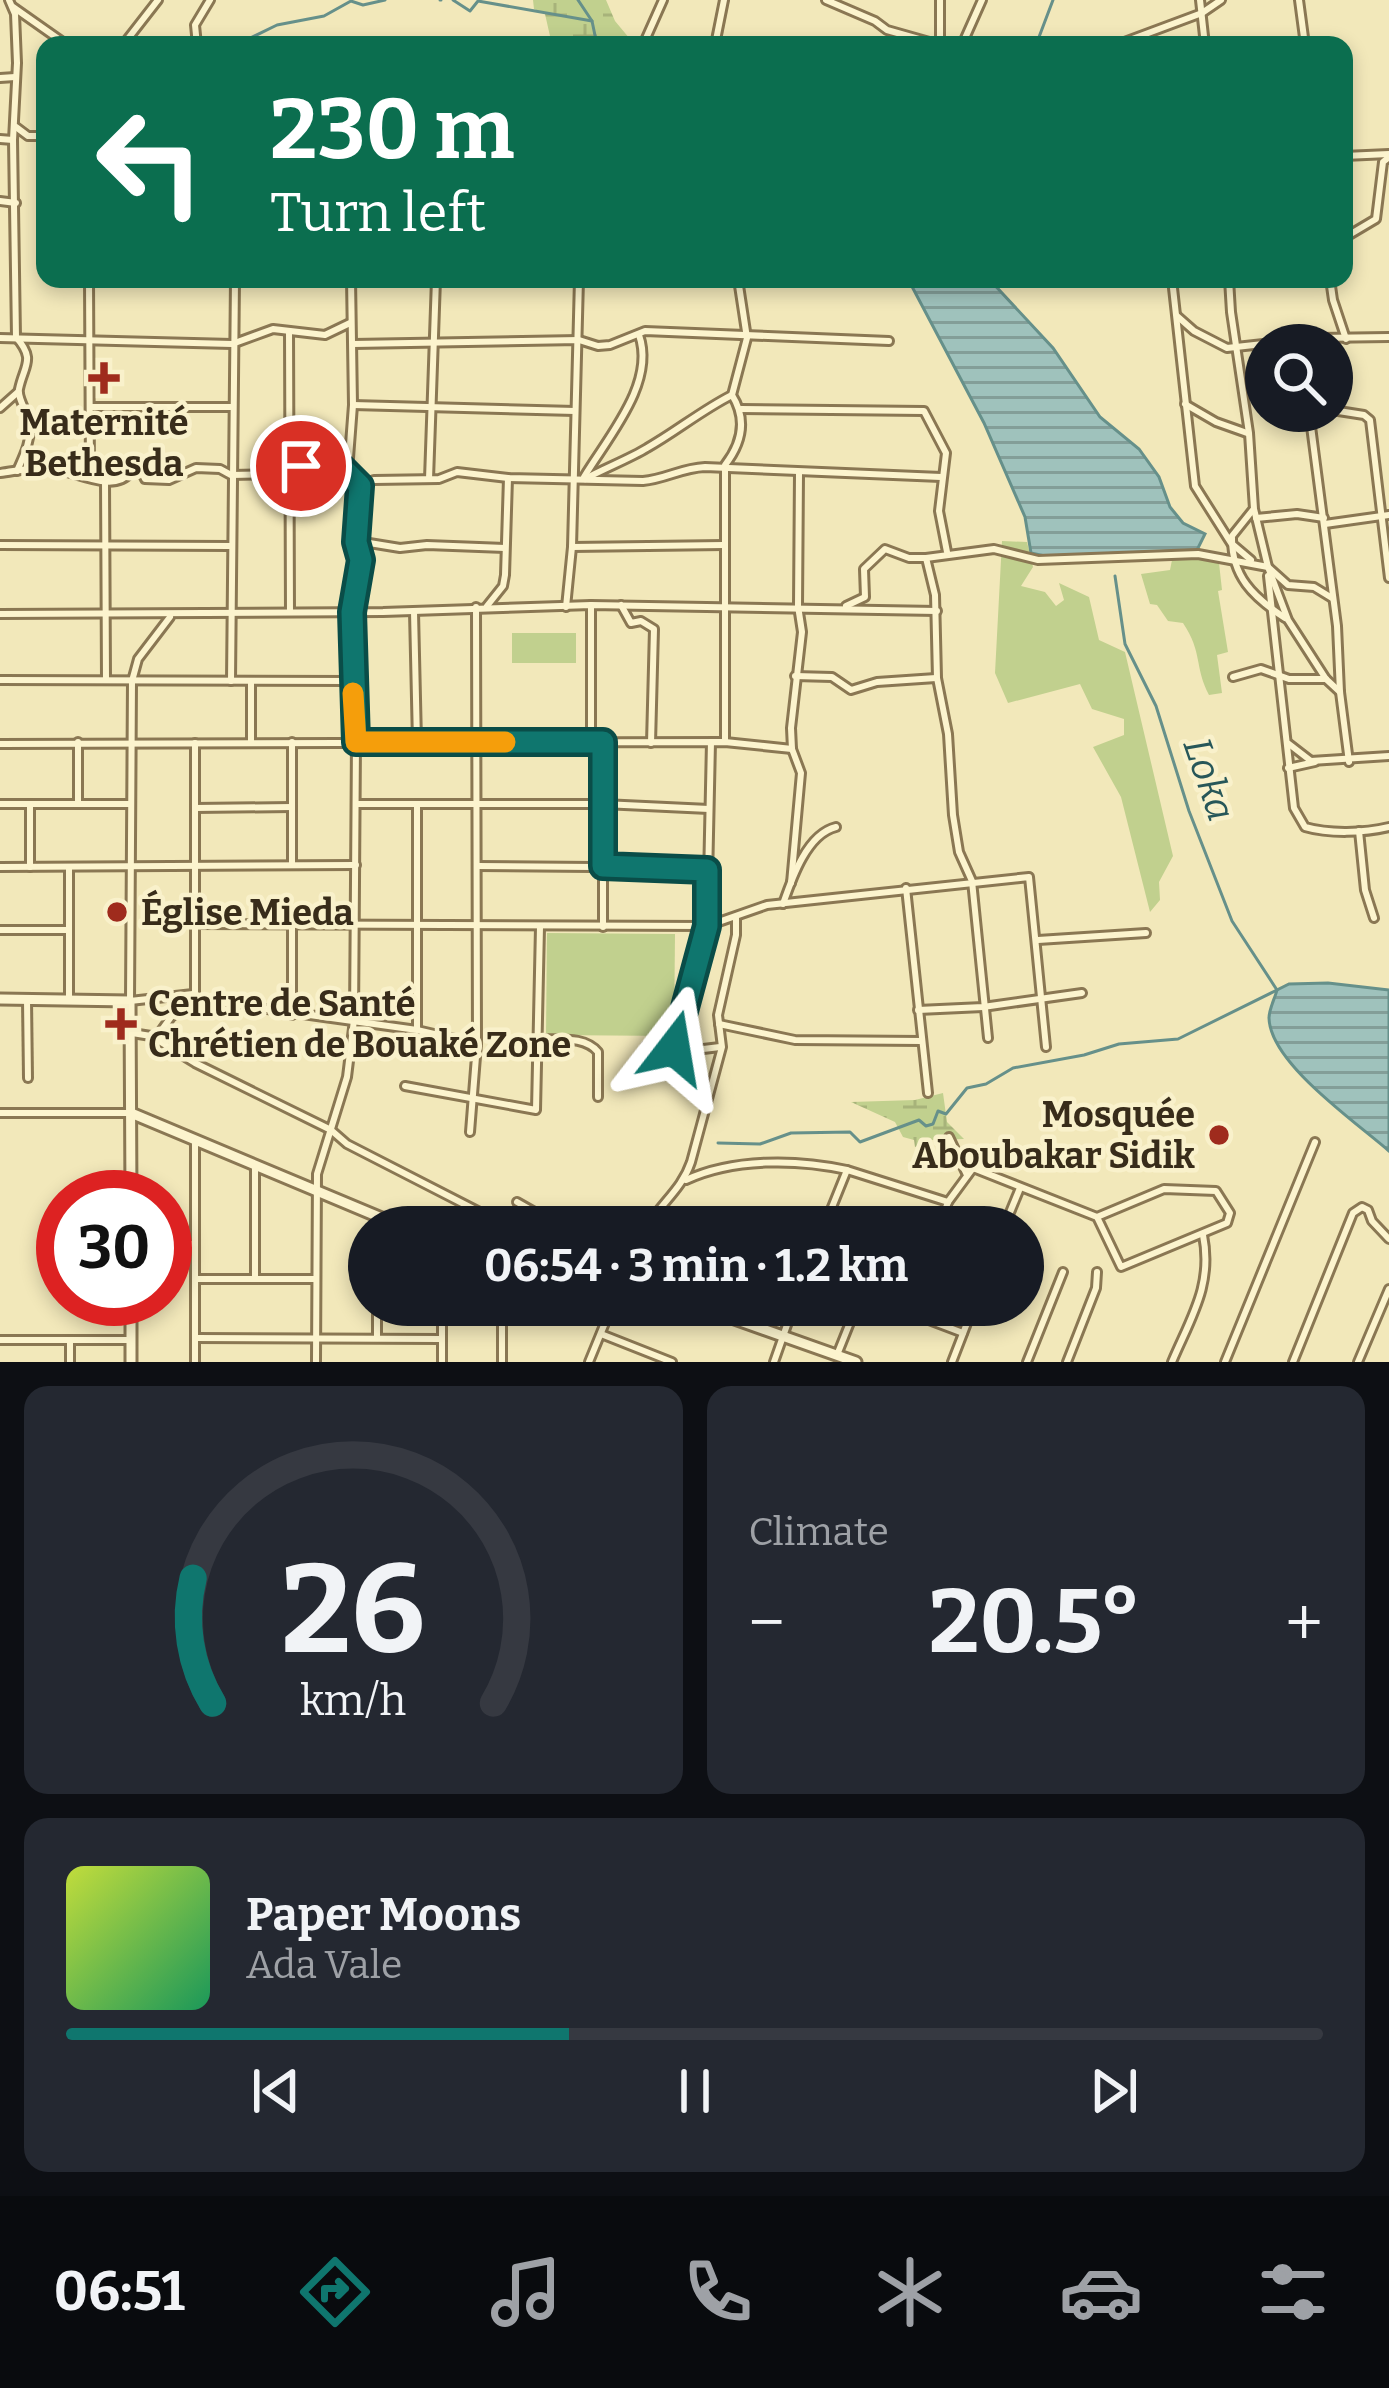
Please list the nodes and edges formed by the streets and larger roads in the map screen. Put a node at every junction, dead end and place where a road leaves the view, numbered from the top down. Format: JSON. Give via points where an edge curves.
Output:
{"nodes":[{"id":1,"x":158,"y":0,"type":"edge"},
{"id":2,"x":210,"y":0,"type":"edge"},
{"id":3,"x":663,"y":0,"type":"edge"},
{"id":4,"x":724,"y":0,"type":"edge"},
{"id":5,"x":826,"y":0,"type":"edge"},
{"id":6,"x":940,"y":0,"type":"edge"},
{"id":7,"x":982,"y":0,"type":"edge"},
{"id":8,"x":1200,"y":0,"type":"edge"},
{"id":9,"x":1221,"y":0,"type":"edge"},
{"id":10,"x":1299,"y":0,"type":"edge"},
{"id":11,"x":11,"y":3,"type":"edge"},
{"id":12,"x":1202,"y":13,"type":"junction"},
{"id":13,"x":55,"y":36,"type":"edge"},
{"id":14,"x":130,"y":36,"type":"edge"},
{"id":15,"x":196,"y":36,"type":"edge"},
{"id":16,"x":647,"y":36,"type":"edge"},
{"id":17,"x":718,"y":36,"type":"edge"},
{"id":18,"x":903,"y":36,"type":"edge"},
{"id":19,"x":940,"y":36,"type":"edge"},
{"id":20,"x":966,"y":36,"type":"edge"},
{"id":21,"x":1140,"y":36,"type":"edge"},
{"id":22,"x":1204,"y":36,"type":"edge"},
{"id":23,"x":1304,"y":36,"type":"edge"},
{"id":24,"x":15,"y":77,"type":"junction"},
{"id":25,"x":0,"y":78,"type":"edge"},
{"id":26,"x":16,"y":127,"type":"junction"},
{"id":27,"x":36,"y":136,"type":"edge"},
{"id":28,"x":0,"y":139,"type":"edge"},
{"id":29,"x":13,"y":140,"type":"junction"},
{"id":30,"x":1353,"y":156,"type":"edge"},
{"id":31,"x":1389,"y":156,"type":"edge"},
{"id":32,"x":0,"y":201,"type":"edge"},
{"id":33,"x":16,"y":203,"type":"junction"},
{"id":34,"x":1353,"y":233,"type":"edge"},
{"id":35,"x":0,"y":274,"type":"edge"},
{"id":36,"x":15,"y":274,"type":"junction"},
{"id":37,"x":89,"y":288,"type":"edge"},
{"id":38,"x":235,"y":288,"type":"edge"},
{"id":39,"x":351,"y":288,"type":"edge"},
{"id":40,"x":436,"y":288,"type":"edge"},
{"id":41,"x":579,"y":288,"type":"edge"},
{"id":42,"x":739,"y":288,"type":"edge"},
{"id":43,"x":1173,"y":288,"type":"edge"},
{"id":44,"x":1230,"y":288,"type":"edge"},
{"id":45,"x":1331,"y":288,"type":"edge"},
{"id":46,"x":1177,"y":316,"type":"junction"},
{"id":47,"x":350,"y":323,"type":"junction"},
{"id":48,"x":1341,"y":324,"type":"edge"},
{"id":49,"x":289,"y":331,"type":"junction"},
{"id":50,"x":639,"y":334,"type":"junction"},
{"id":51,"x":16,"y":337,"type":"junction"},
{"id":52,"x":1389,"y":337,"type":"edge"},
{"id":53,"x":0,"y":338,"type":"edge"},
{"id":54,"x":747,"y":338,"type":"junction"},
{"id":55,"x":1353,"y":339,"type":"edge"},
{"id":56,"x":579,"y":340,"type":"junction"},
{"id":57,"x":90,"y":341,"type":"junction"},
{"id":58,"x":889,"y":341,"type":"dead end"},
{"id":59,"x":232,"y":344,"type":"junction"},
{"id":60,"x":353,"y":344,"type":"junction"},
{"id":61,"x":435,"y":344,"type":"junction"},
{"id":62,"x":1245,"y":346,"type":"edge"},
{"id":63,"x":1236,"y":347,"type":"junction"},
{"id":64,"x":18,"y":392,"type":"junction"},
{"id":65,"x":732,"y":395,"type":"junction"},
{"id":66,"x":1186,"y":404,"type":"junction"},
{"id":67,"x":353,"y":405,"type":"junction"},
{"id":68,"x":432,"y":405,"type":"junction"},
{"id":69,"x":90,"y":407,"type":"junction"},
{"id":70,"x":231,"y":407,"type":"junction"},
{"id":71,"x":0,"y":408,"type":"edge"},
{"id":72,"x":741,"y":409,"type":"junction"},
{"id":73,"x":575,"y":412,"type":"junction"},
{"id":74,"x":1353,"y":413,"type":"edge"},
{"id":75,"x":1313,"y":432,"type":"edge"},
{"id":76,"x":1249,"y":434,"type":"junction"},
{"id":77,"x":725,"y":469,"type":"junction"},
{"id":78,"x":17,"y":471,"type":"junction"},
{"id":79,"x":348,"y":471,"type":"junction"},
{"id":80,"x":0,"y":473,"type":"edge"},
{"id":81,"x":287,"y":474,"type":"junction"},
{"id":82,"x":799,"y":474,"type":"junction"},
{"id":83,"x":231,"y":475,"type":"junction"},
{"id":84,"x":941,"y":477,"type":"junction"},
{"id":85,"x":90,"y":478,"type":"junction"},
{"id":86,"x":508,"y":478,"type":"junction"},
{"id":87,"x":429,"y":479,"type":"junction"},
{"id":88,"x":105,"y":480,"type":"junction"},
{"id":89,"x":578,"y":480,"type":"junction"},
{"id":90,"x":360,"y":486,"type":"junction"},
{"id":91,"x":1255,"y":513,"type":"junction"},
{"id":92,"x":1385,"y":515,"type":"edge"},
{"id":93,"x":1324,"y":521,"type":"junction"},
{"id":94,"x":942,"y":539,"type":"junction"},
{"id":95,"x":356,"y":542,"type":"junction"},
{"id":96,"x":1232,"y":543,"type":"junction"},
{"id":97,"x":725,"y":544,"type":"junction"},
{"id":98,"x":0,"y":545,"type":"edge"},
{"id":99,"x":106,"y":546,"type":"junction"},
{"id":100,"x":231,"y":546,"type":"junction"},
{"id":101,"x":572,"y":547,"type":"junction"},
{"id":102,"x":506,"y":548,"type":"junction"},
{"id":103,"x":947,"y":552,"type":"junction"},
{"id":104,"x":929,"y":557,"type":"junction"},
{"id":105,"x":1232,"y":561,"type":"junction"},
{"id":106,"x":1254,"y":562,"type":"junction"},
{"id":107,"x":1268,"y":567,"type":"junction"},
{"id":108,"x":1389,"y":578,"type":"edge"},
{"id":109,"x":1332,"y":598,"type":"junction"},
{"id":110,"x":591,"y":605,"type":"junction"},
{"id":111,"x":622,"y":605,"type":"junction"},
{"id":112,"x":476,"y":607,"type":"junction"},
{"id":113,"x":566,"y":607,"type":"junction"},
{"id":114,"x":726,"y":607,"type":"junction"},
{"id":115,"x":797,"y":607,"type":"junction"},
{"id":116,"x":1269,"y":607,"type":"junction"},
{"id":117,"x":486,"y":608,"type":"junction"},
{"id":118,"x":838,"y":608,"type":"junction"},
{"id":119,"x":414,"y":611,"type":"junction"},
{"id":120,"x":937,"y":611,"type":"junction"},
{"id":121,"x":290,"y":612,"type":"junction"},
{"id":122,"x":352,"y":612,"type":"junction"},
{"id":123,"x":0,"y":614,"type":"edge"},
{"id":124,"x":172,"y":614,"type":"junction"},
{"id":125,"x":231,"y":614,"type":"junction"},
{"id":126,"x":105,"y":615,"type":"junction"},
{"id":127,"x":1288,"y":620,"type":"junction"},
{"id":128,"x":795,"y":676,"type":"junction"},
{"id":129,"x":1233,"y":677,"type":"dead end"},
{"id":130,"x":1280,"y":677,"type":"junction"},
{"id":131,"x":937,"y":678,"type":"junction"},
{"id":132,"x":1326,"y":679,"type":"junction"},
{"id":133,"x":0,"y":680,"type":"edge"},
{"id":134,"x":106,"y":681,"type":"junction"},
{"id":135,"x":131,"y":681,"type":"junction"},
{"id":136,"x":231,"y":681,"type":"junction"},
{"id":137,"x":250,"y":681,"type":"junction"},
{"id":138,"x":352,"y":681,"type":"junction"},
{"id":139,"x":1340,"y":692,"type":"junction"},
{"id":140,"x":78,"y":742,"type":"junction"},
{"id":141,"x":131,"y":742,"type":"junction"},
{"id":142,"x":195,"y":742,"type":"junction"},
{"id":143,"x":250,"y":742,"type":"junction"},
{"id":144,"x":292,"y":742,"type":"junction"},
{"id":145,"x":356,"y":742,"type":"junction"},
{"id":146,"x":417,"y":742,"type":"junction"},
{"id":147,"x":478,"y":742,"type":"junction"},
{"id":148,"x":591,"y":742,"type":"junction"},
{"id":149,"x":603,"y":742,"type":"junction"},
{"id":150,"x":711,"y":742,"type":"junction"},
{"id":151,"x":725,"y":742,"type":"junction"},
{"id":152,"x":1286,"y":742,"type":"junction"},
{"id":153,"x":0,"y":743,"type":"edge"},
{"id":154,"x":651,"y":743,"type":"junction"},
{"id":155,"x":792,"y":749,"type":"junction"},
{"id":156,"x":1389,"y":756,"type":"edge"},
{"id":157,"x":1319,"y":762,"type":"junction"},
{"id":158,"x":1349,"y":762,"type":"junction"},
{"id":159,"x":1288,"y":768,"type":"junction"},
{"id":160,"x":0,"y":804,"type":"edge"},
{"id":161,"x":78,"y":804,"type":"junction"},
{"id":162,"x":131,"y":804,"type":"junction"},
{"id":163,"x":356,"y":804,"type":"junction"},
{"id":164,"x":417,"y":804,"type":"junction"},
{"id":165,"x":478,"y":804,"type":"junction"},
{"id":166,"x":603,"y":804,"type":"junction"},
{"id":167,"x":30,"y":805,"type":"junction"},
{"id":168,"x":195,"y":808,"type":"junction"},
{"id":169,"x":292,"y":808,"type":"junction"},
{"id":170,"x":709,"y":809,"type":"junction"},
{"id":171,"x":836,"y":827,"type":"dead end"},
{"id":172,"x":1389,"y":827,"type":"edge"},
{"id":173,"x":1359,"y":831,"type":"junction"},
{"id":174,"x":356,"y":865,"type":"junction"},
{"id":175,"x":194,"y":866,"type":"junction"},
{"id":176,"x":292,"y":866,"type":"junction"},
{"id":177,"x":478,"y":866,"type":"junction"},
{"id":178,"x":603,"y":866,"type":"junction"},
{"id":179,"x":0,"y":867,"type":"edge"},
{"id":180,"x":30,"y":867,"type":"junction"},
{"id":181,"x":69,"y":867,"type":"junction"},
{"id":182,"x":131,"y":867,"type":"junction"},
{"id":183,"x":706,"y":868,"type":"junction"},
{"id":184,"x":971,"y":881,"type":"junction"},
{"id":185,"x":790,"y":883,"type":"junction"},
{"id":186,"x":906,"y":888,"type":"junction"},
{"id":187,"x":783,"y":904,"type":"junction"},
{"id":188,"x":736,"y":917,"type":"junction"},
{"id":189,"x":1374,"y":919,"type":"dead end"},
{"id":190,"x":195,"y":924,"type":"junction"},
{"id":191,"x":292,"y":925,"type":"junction"},
{"id":192,"x":707,"y":926,"type":"junction"},
{"id":193,"x":356,"y":927,"type":"junction"},
{"id":194,"x":417,"y":927,"type":"junction"},
{"id":195,"x":478,"y":927,"type":"junction"},
{"id":196,"x":540,"y":927,"type":"junction"},
{"id":197,"x":603,"y":927,"type":"junction"},
{"id":198,"x":0,"y":930,"type":"edge"},
{"id":199,"x":69,"y":930,"type":"junction"},
{"id":200,"x":1146,"y":933,"type":"dead end"},
{"id":201,"x":1038,"y":940,"type":"junction"},
{"id":202,"x":1082,"y":993,"type":"dead end"},
{"id":203,"x":194,"y":996,"type":"junction"},
{"id":204,"x":1043,"y":997,"type":"junction"},
{"id":205,"x":0,"y":999,"type":"edge"},
{"id":206,"x":27,"y":1000,"type":"junction"},
{"id":207,"x":69,"y":1000,"type":"junction"},
{"id":208,"x":130,"y":1000,"type":"junction"},
{"id":209,"x":983,"y":1006,"type":"junction"},
{"id":210,"x":918,"y":1010,"type":"junction"},
{"id":211,"x":292,"y":1015,"type":"junction"},
{"id":212,"x":354,"y":1021,"type":"junction"},
{"id":213,"x":719,"y":1024,"type":"junction"},
{"id":214,"x":417,"y":1030,"type":"junction"},
{"id":215,"x":131,"y":1033,"type":"junction"},
{"id":216,"x":988,"y":1037,"type":"dead end"},
{"id":217,"x":155,"y":1038,"type":"junction"},
{"id":218,"x":540,"y":1039,"type":"junction"},
{"id":219,"x":922,"y":1041,"type":"junction"},
{"id":220,"x":477,"y":1044,"type":"junction"},
{"id":221,"x":646,"y":1046,"type":"dead end"},
{"id":222,"x":722,"y":1047,"type":"junction"},
{"id":223,"x":1046,"y":1047,"type":"dead end"},
{"id":224,"x":674,"y":1048,"type":"junction"},
{"id":225,"x":28,"y":1078,"type":"dead end"},
{"id":226,"x":405,"y":1086,"type":"dead end"},
{"id":227,"x":928,"y":1093,"type":"dead end"},
{"id":228,"x":598,"y":1097,"type":"dead end"},
{"id":229,"x":473,"y":1100,"type":"junction"},
{"id":230,"x":0,"y":1113,"type":"edge"},
{"id":231,"x":131,"y":1113,"type":"junction"},
{"id":232,"x":331,"y":1130,"type":"junction"},
{"id":233,"x":470,"y":1132,"type":"dead end"},
{"id":234,"x":949,"y":1137,"type":"dead end"},
{"id":235,"x":195,"y":1139,"type":"junction"},
{"id":236,"x":1316,"y":1142,"type":"dead end"},
{"id":237,"x":256,"y":1165,"type":"junction"},
{"id":238,"x":131,"y":1170,"type":"edge"},
{"id":239,"x":847,"y":1171,"type":"junction"},
{"id":240,"x":967,"y":1175,"type":"junction"},
{"id":241,"x":686,"y":1180,"type":"junction"},
{"id":242,"x":1020,"y":1188,"type":"junction"},
{"id":243,"x":318,"y":1191,"type":"junction"},
{"id":244,"x":517,"y":1202,"type":"dead end"},
{"id":245,"x":948,"y":1202,"type":"junction"},
{"id":246,"x":468,"y":1206,"type":"edge"},
{"id":247,"x":524,"y":1206,"type":"edge"},
{"id":248,"x":660,"y":1206,"type":"edge"},
{"id":249,"x":833,"y":1206,"type":"edge"},
{"id":250,"x":947,"y":1206,"type":"edge"},
{"id":251,"x":1013,"y":1206,"type":"edge"},
{"id":252,"x":348,"y":1207,"type":"edge"},
{"id":253,"x":1096,"y":1216,"type":"junction"},
{"id":254,"x":1203,"y":1233,"type":"junction"},
{"id":255,"x":1389,"y":1239,"type":"edge"},
{"id":256,"x":195,"y":1244,"type":"joint"},
{"id":257,"x":1063,"y":1272,"type":"dead end"},
{"id":258,"x":1097,"y":1272,"type":"dead end"},
{"id":259,"x":195,"y":1279,"type":"junction"},
{"id":260,"x":255,"y":1279,"type":"junction"},
{"id":261,"x":315,"y":1279,"type":"junction"},
{"id":262,"x":1389,"y":1289,"type":"edge"},
{"id":263,"x":131,"y":1326,"type":"edge"},
{"id":264,"x":377,"y":1326,"type":"edge"},
{"id":265,"x":442,"y":1326,"type":"edge"},
{"id":266,"x":502,"y":1326,"type":"edge"},
{"id":267,"x":604,"y":1326,"type":"edge"},
{"id":268,"x":755,"y":1326,"type":"edge"},
{"id":269,"x":787,"y":1326,"type":"edge"},
{"id":270,"x":848,"y":1326,"type":"edge"},
{"id":271,"x":944,"y":1326,"type":"edge"},
{"id":272,"x":966,"y":1326,"type":"edge"},
{"id":273,"x":963,"y":1333,"type":"junction"},
{"id":274,"x":601,"y":1334,"type":"junction"},
{"id":275,"x":783,"y":1336,"type":"junction"},
{"id":276,"x":195,"y":1338,"type":"junction"},
{"id":277,"x":316,"y":1338,"type":"junction"},
{"id":278,"x":377,"y":1339,"type":"junction"},
{"id":279,"x":442,"y":1339,"type":"junction"},
{"id":280,"x":0,"y":1340,"type":"edge"},
{"id":281,"x":70,"y":1340,"type":"junction"},
{"id":282,"x":131,"y":1340,"type":"junction"},
{"id":283,"x":837,"y":1355,"type":"junction"},
{"id":284,"x":70,"y":1362,"type":"edge"},
{"id":285,"x":131,"y":1362,"type":"edge"},
{"id":286,"x":195,"y":1362,"type":"edge"},
{"id":287,"x":316,"y":1362,"type":"edge"},
{"id":288,"x":442,"y":1362,"type":"edge"},
{"id":289,"x":502,"y":1362,"type":"edge"},
{"id":290,"x":589,"y":1362,"type":"edge"},
{"id":291,"x":672,"y":1362,"type":"edge"},
{"id":292,"x":774,"y":1362,"type":"edge"},
{"id":293,"x":856,"y":1362,"type":"edge"},
{"id":294,"x":952,"y":1362,"type":"edge"},
{"id":295,"x":1027,"y":1362,"type":"edge"},
{"id":296,"x":1067,"y":1362,"type":"edge"},
{"id":297,"x":1172,"y":1362,"type":"edge"},
{"id":298,"x":1226,"y":1362,"type":"edge"},
{"id":299,"x":1293,"y":1362,"type":"edge"},
{"id":300,"x":1358,"y":1362,"type":"edge"}],
"edges":[{"from":1,"to":14,"type":"street"},
{"from":2,"to":15,"type":"street"},
{"from":3,"to":16,"type":"street"},
{"from":4,"to":17,"type":"street"},
{"from":5,"to":18,"type":"street"},
{"from":6,"to":19,"type":"street"},
{"from":7,"to":20,"type":"street"},
{"from":8,"to":12,"type":"street"},
{"from":9,"to":12,"type":"street"},
{"from":10,"to":23,"type":"street"},
{"from":11,"to":13,"type":"street"},
{"from":11,"to":24,"type":"street"},
{"from":12,"to":21,"type":"street"},
{"from":12,"to":22,"type":"street"},
{"from":24,"to":25,"type":"street"},
{"from":24,"to":26,"type":"street"},
{"from":26,"to":27,"type":"street"},
{"from":26,"to":29,"type":"street"},
{"from":28,"to":29,"type":"street"},
{"from":29,"to":33,"type":"street"},
{"from":30,"to":31,"type":"street"},
{"from":31,"to":34,"type":"street","via":[[1376,219]]},
{"from":32,"to":33,"type":"street"},
{"from":33,"to":36,"type":"street"},
{"from":35,"to":36,"type":"street"},
{"from":36,"to":51,"type":"street"},
{"from":37,"to":57,"type":"street"},
{"from":38,"to":59,"type":"street"},
{"from":39,"to":47,"type":"street"},
{"from":40,"to":61,"type":"street"},
{"from":41,"to":56,"type":"street"},
{"from":42,"to":54,"type":"street"},
{"from":43,"to":46,"type":"street"},
{"from":44,"to":63,"type":"street"},
{"from":45,"to":48,"type":"street"},
{"from":46,"to":63,"type":"street","via":[[1218,345]]},
{"from":46,"to":66,"type":"street"},
{"from":47,"to":49,"type":"street","via":[[325,335]]},
{"from":47,"to":60,"type":"street"},
{"from":49,"to":59,"type":"street"},
{"from":49,"to":81,"type":"street"},
{"from":50,"to":54,"type":"street"},
{"from":50,"to":56,"type":"street","via":[[598,346]]},
{"from":50,"to":89,"type":"street","via":[[640,379]]},
{"from":51,"to":53,"type":"street"},
{"from":51,"to":57,"type":"street"},
{"from":51,"to":64,"type":"street","via":[[27,350]]},
{"from":52,"to":55,"type":"street"},
{"from":54,"to":58,"type":"street"},
{"from":54,"to":65,"type":"street"},
{"from":56,"to":61,"type":"street"},
{"from":56,"to":73,"type":"street"},
{"from":57,"to":59,"type":"street"},
{"from":57,"to":69,"type":"street"},
{"from":59,"to":70,"type":"street"},
{"from":60,"to":61,"type":"street"},
{"from":60,"to":67,"type":"street"},
{"from":61,"to":68,"type":"street"},
{"from":62,"to":63,"type":"street"},
{"from":63,"to":76,"type":"street"},
{"from":64,"to":71,"type":"street"},
{"from":64,"to":78,"type":"street","via":[[30,424]]},
{"from":65,"to":72,"type":"street"},
{"from":65,"to":89,"type":"street","via":[[641,453]]},
{"from":66,"to":76,"type":"street"},
{"from":66,"to":96,"type":"street","via":[[1197,494]]},
{"from":67,"to":68,"type":"street"},
{"from":67,"to":79,"type":"street"},
{"from":68,"to":73,"type":"street"},
{"from":68,"to":87,"type":"street"},
{"from":69,"to":70,"type":"street"},
{"from":69,"to":85,"type":"street"},
{"from":70,"to":83,"type":"street"},
{"from":72,"to":77,"type":"street","via":[[740,444]]},
{"from":72,"to":84,"type":"street","via":[[924,411],[946,453]]},
{"from":73,"to":89,"type":"street"},
{"from":74,"to":92,"type":"street","via":[[1370,420]]},
{"from":75,"to":93,"type":"street"},
{"from":76,"to":91,"type":"street"},
{"from":77,"to":82,"type":"street"},
{"from":77,"to":89,"type":"street"},
{"from":77,"to":97,"type":"street"},
{"from":78,"to":80,"type":"street"},
{"from":78,"to":85,"type":"street","via":[[55,468]]},
{"from":79,"to":81,"type":"street","via":[[301,466]]},
{"from":79,"to":90,"type":"street"},
{"from":81,"to":83,"type":"street"},
{"from":81,"to":121,"type":"street"},
{"from":82,"to":84,"type":"street"},
{"from":82,"to":115,"type":"street"},
{"from":83,"to":88,"type":"street","via":[[196,467],[156,482],[131,472]]},
{"from":83,"to":100,"type":"street"},
{"from":84,"to":94,"type":"street"},
{"from":85,"to":88,"type":"street"},
{"from":86,"to":87,"type":"street","via":[[458,472]]},
{"from":86,"to":89,"type":"street"},
{"from":86,"to":102,"type":"street"},
{"from":87,"to":90,"type":"street"},
{"from":88,"to":99,"type":"street"},
{"from":89,"to":101,"type":"street"},
{"from":90,"to":95,"type":"street"},
{"from":91,"to":93,"type":"street"},
{"from":91,"to":96,"type":"street"},
{"from":91,"to":107,"type":"street"},
{"from":92,"to":93,"type":"street"},
{"from":92,"to":108,"type":"street"},
{"from":93,"to":109,"type":"street"},
{"from":94,"to":103,"type":"street"},
{"from":94,"to":104,"type":"street"},
{"from":95,"to":102,"type":"street"},
{"from":95,"to":122,"type":"street","via":[[361,560]]},
{"from":96,"to":105,"type":"street"},
{"from":96,"to":106,"type":"street"},
{"from":97,"to":101,"type":"street"},
{"from":97,"to":114,"type":"street"},
{"from":98,"to":99,"type":"street"},
{"from":99,"to":100,"type":"street"},
{"from":99,"to":126,"type":"street"},
{"from":100,"to":125,"type":"street"},
{"from":101,"to":113,"type":"street"},
{"from":102,"to":117,"type":"street","via":[[503,586]]},
{"from":103,"to":104,"type":"street"},
{"from":103,"to":105,"type":"street","via":[[994,549],[1038,560],[1183,553]]},
{"from":104,"to":118,"type":"street","via":[[880,552],[864,569],[865,597]]},
{"from":104,"to":120,"type":"street"},
{"from":105,"to":106,"type":"street"},
{"from":105,"to":116,"type":"street"},
{"from":106,"to":107,"type":"street"},
{"from":107,"to":109,"type":"street","via":[[1288,585]]},
{"from":107,"to":116,"type":"street"},
{"from":107,"to":127,"type":"street"},
{"from":109,"to":139,"type":"street"},
{"from":110,"to":111,"type":"street"},
{"from":110,"to":113,"type":"street"},
{"from":110,"to":148,"type":"street"},
{"from":111,"to":114,"type":"street"},
{"from":111,"to":154,"type":"street","via":[[631,623],[654,629]]},
{"from":112,"to":117,"type":"street"},
{"from":112,"to":119,"type":"street"},
{"from":112,"to":147,"type":"street"},
{"from":113,"to":117,"type":"street"},
{"from":114,"to":115,"type":"street"},
{"from":114,"to":151,"type":"street"},
{"from":115,"to":118,"type":"street"},
{"from":115,"to":128,"type":"street"},
{"from":116,"to":127,"type":"street"},
{"from":116,"to":130,"type":"street"},
{"from":118,"to":120,"type":"street"},
{"from":119,"to":122,"type":"street"},
{"from":119,"to":146,"type":"street"},
{"from":120,"to":131,"type":"street"},
{"from":121,"to":122,"type":"street"},
{"from":121,"to":125,"type":"street"},
{"from":122,"to":138,"type":"street"},
{"from":123,"to":126,"type":"street"},
{"from":124,"to":125,"type":"street"},
{"from":124,"to":126,"type":"street"},
{"from":124,"to":135,"type":"street"},
{"from":125,"to":136,"type":"street"},
{"from":126,"to":134,"type":"street"},
{"from":127,"to":132,"type":"street"},
{"from":128,"to":131,"type":"street","via":[[832,677],[851,690]]},
{"from":128,"to":155,"type":"street"},
{"from":129,"to":130,"type":"street","via":[[1261,669]]},
{"from":130,"to":132,"type":"street"},
{"from":130,"to":152,"type":"street"},
{"from":131,"to":184,"type":"street","via":[[952,815]]},
{"from":132,"to":139,"type":"street"},
{"from":133,"to":134,"type":"street"},
{"from":134,"to":135,"type":"street"},
{"from":135,"to":136,"type":"street"},
{"from":135,"to":141,"type":"street"},
{"from":136,"to":137,"type":"street"},
{"from":137,"to":138,"type":"street"},
{"from":137,"to":143,"type":"street"},
{"from":138,"to":145,"type":"street"},
{"from":139,"to":158,"type":"street"},
{"from":140,"to":141,"type":"street"},
{"from":140,"to":153,"type":"street"},
{"from":140,"to":161,"type":"street"},
{"from":141,"to":142,"type":"street"},
{"from":141,"to":162,"type":"street"},
{"from":142,"to":143,"type":"street"},
{"from":142,"to":168,"type":"street"},
{"from":143,"to":144,"type":"street"},
{"from":144,"to":145,"type":"street"},
{"from":144,"to":169,"type":"street"},
{"from":145,"to":146,"type":"street"},
{"from":145,"to":163,"type":"street"},
{"from":146,"to":147,"type":"street"},
{"from":147,"to":148,"type":"street"},
{"from":147,"to":165,"type":"street"},
{"from":148,"to":149,"type":"street"},
{"from":149,"to":154,"type":"street"},
{"from":149,"to":166,"type":"street"},
{"from":150,"to":151,"type":"street"},
{"from":150,"to":154,"type":"street"},
{"from":150,"to":170,"type":"street"},
{"from":151,"to":155,"type":"street"},
{"from":152,"to":157,"type":"street"},
{"from":152,"to":159,"type":"street"},
{"from":155,"to":185,"type":"street","via":[[802,772]]},
{"from":156,"to":158,"type":"street"},
{"from":157,"to":158,"type":"street"},
{"from":157,"to":159,"type":"street"},
{"from":159,"to":173,"type":"street","via":[[1305,827]]},
{"from":160,"to":167,"type":"street"},
{"from":161,"to":162,"type":"street"},
{"from":161,"to":167,"type":"street"},
{"from":162,"to":182,"type":"street"},
{"from":163,"to":164,"type":"street"},
{"from":163,"to":174,"type":"street"},
{"from":164,"to":165,"type":"street"},
{"from":164,"to":194,"type":"street"},
{"from":165,"to":166,"type":"street"},
{"from":165,"to":177,"type":"street"},
{"from":166,"to":170,"type":"street"},
{"from":166,"to":178,"type":"street"},
{"from":167,"to":180,"type":"street"},
{"from":168,"to":169,"type":"street"},
{"from":168,"to":175,"type":"street"},
{"from":169,"to":176,"type":"street"},
{"from":170,"to":183,"type":"street"},
{"from":171,"to":185,"type":"street","via":[[813,841]]},
{"from":172,"to":173,"type":"street"},
{"from":173,"to":189,"type":"street"},
{"from":174,"to":176,"type":"street"},
{"from":174,"to":193,"type":"street"},
{"from":175,"to":176,"type":"street"},
{"from":175,"to":182,"type":"street"},
{"from":175,"to":190,"type":"street"},
{"from":177,"to":178,"type":"street"},
{"from":177,"to":195,"type":"street"},
{"from":178,"to":183,"type":"street"},
{"from":178,"to":197,"type":"street"},
{"from":179,"to":180,"type":"street"},
{"from":180,"to":181,"type":"street"},
{"from":181,"to":182,"type":"street"},
{"from":181,"to":199,"type":"street"},
{"from":182,"to":208,"type":"street"},
{"from":183,"to":192,"type":"street"},
{"from":184,"to":186,"type":"street"},
{"from":184,"to":201,"type":"street","via":[[1029,877]]},
{"from":184,"to":209,"type":"street"},
{"from":185,"to":187,"type":"street"},
{"from":186,"to":187,"type":"street"},
{"from":186,"to":210,"type":"street"},
{"from":187,"to":188,"type":"street"},
{"from":188,"to":192,"type":"street"},
{"from":188,"to":213,"type":"street"},
{"from":190,"to":191,"type":"street"},
{"from":190,"to":203,"type":"street"},
{"from":191,"to":193,"type":"street"},
{"from":191,"to":211,"type":"street"},
{"from":192,"to":197,"type":"street"},
{"from":192,"to":224,"type":"street"},
{"from":193,"to":194,"type":"street"},
{"from":193,"to":212,"type":"street"},
{"from":194,"to":195,"type":"street"},
{"from":194,"to":214,"type":"street"},
{"from":195,"to":196,"type":"street"},
{"from":195,"to":220,"type":"street"},
{"from":196,"to":197,"type":"street"},
{"from":196,"to":218,"type":"street"},
{"from":198,"to":199,"type":"street"},
{"from":199,"to":207,"type":"street"},
{"from":200,"to":201,"type":"street"},
{"from":201,"to":204,"type":"street"},
{"from":202,"to":204,"type":"street"},
{"from":203,"to":208,"type":"street"},
{"from":203,"to":211,"type":"street"},
{"from":203,"to":217,"type":"street"},
{"from":204,"to":209,"type":"street"},
{"from":204,"to":223,"type":"street"},
{"from":205,"to":206,"type":"street"},
{"from":206,"to":207,"type":"street"},
{"from":206,"to":225,"type":"street"},
{"from":207,"to":208,"type":"street"},
{"from":208,"to":215,"type":"street"},
{"from":209,"to":210,"type":"street"},
{"from":209,"to":216,"type":"street"},
{"from":210,"to":219,"type":"street"},
{"from":211,"to":212,"type":"street"},
{"from":212,"to":214,"type":"street"},
{"from":212,"to":232,"type":"street"},
{"from":213,"to":219,"type":"street","via":[[795,1040]]},
{"from":213,"to":222,"type":"street"},
{"from":214,"to":220,"type":"street"},
{"from":215,"to":217,"type":"street"},
{"from":215,"to":231,"type":"street"},
{"from":217,"to":232,"type":"street"},
{"from":218,"to":228,"type":"street","via":[[594,1046]]},
{"from":218,"to":229,"type":"street","via":[[536,1110]]},
{"from":219,"to":227,"type":"street"},
{"from":220,"to":229,"type":"street"},
{"from":221,"to":224,"type":"street"},
{"from":222,"to":224,"type":"street"},
{"from":222,"to":241,"type":"street"},
{"from":226,"to":229,"type":"street"},
{"from":229,"to":233,"type":"street"},
{"from":230,"to":231,"type":"street"},
{"from":231,"to":235,"type":"street"},
{"from":231,"to":238,"type":"street"},
{"from":232,"to":243,"type":"street"},
{"from":232,"to":246,"type":"street"},
{"from":234,"to":240,"type":"street"},
{"from":235,"to":237,"type":"street"},
{"from":235,"to":256,"type":"street"},
{"from":236,"to":298,"type":"street"},
{"from":237,"to":243,"type":"street"},
{"from":237,"to":260,"type":"street"},
{"from":239,"to":241,"type":"street","via":[[785,1161]]},
{"from":239,"to":245,"type":"street"},
{"from":239,"to":249,"type":"street"},
{"from":240,"to":242,"type":"street","via":[[980,1168]]},
{"from":240,"to":245,"type":"street"},
{"from":241,"to":248,"type":"street"},
{"from":242,"to":251,"type":"street"},
{"from":242,"to":253,"type":"street"},
{"from":243,"to":252,"type":"street"},
{"from":243,"to":261,"type":"street"},
{"from":244,"to":247,"type":"street"},
{"from":245,"to":250,"type":"street"},
{"from":253,"to":254,"type":"street","via":[[1121,1267]]},
{"from":253,"to":254,"type":"street","via":[[1169,1188],[1216,1191],[1230,1217]]},
{"from":254,"to":297,"type":"street","via":[[1206,1282]]},
{"from":255,"to":299,"type":"street","via":[[1368,1210],[1353,1213]]},
{"from":256,"to":259,"type":"street"},
{"from":257,"to":295,"type":"street"},
{"from":258,"to":296,"type":"street"},
{"from":259,"to":260,"type":"street"},
{"from":259,"to":276,"type":"street"},
{"from":260,"to":261,"type":"street"},
{"from":261,"to":277,"type":"street"},
{"from":262,"to":300,"type":"street"},
{"from":263,"to":282,"type":"street"},
{"from":264,"to":278,"type":"street"},
{"from":265,"to":279,"type":"street"},
{"from":266,"to":289,"type":"street"},
{"from":267,"to":274,"type":"street"},
{"from":268,"to":275,"type":"street"},
{"from":269,"to":275,"type":"street"},
{"from":270,"to":283,"type":"street"},
{"from":271,"to":273,"type":"street"},
{"from":272,"to":273,"type":"street"},
{"from":273,"to":294,"type":"street"},
{"from":274,"to":290,"type":"street"},
{"from":274,"to":291,"type":"street"},
{"from":275,"to":283,"type":"street"},
{"from":275,"to":292,"type":"street"},
{"from":276,"to":277,"type":"street"},
{"from":276,"to":286,"type":"street"},
{"from":277,"to":278,"type":"street"},
{"from":277,"to":287,"type":"street"},
{"from":278,"to":279,"type":"street"},
{"from":279,"to":288,"type":"street"},
{"from":280,"to":281,"type":"street"},
{"from":281,"to":282,"type":"street"},
{"from":281,"to":284,"type":"street"},
{"from":282,"to":285,"type":"street"},
{"from":283,"to":293,"type":"street"}]}
